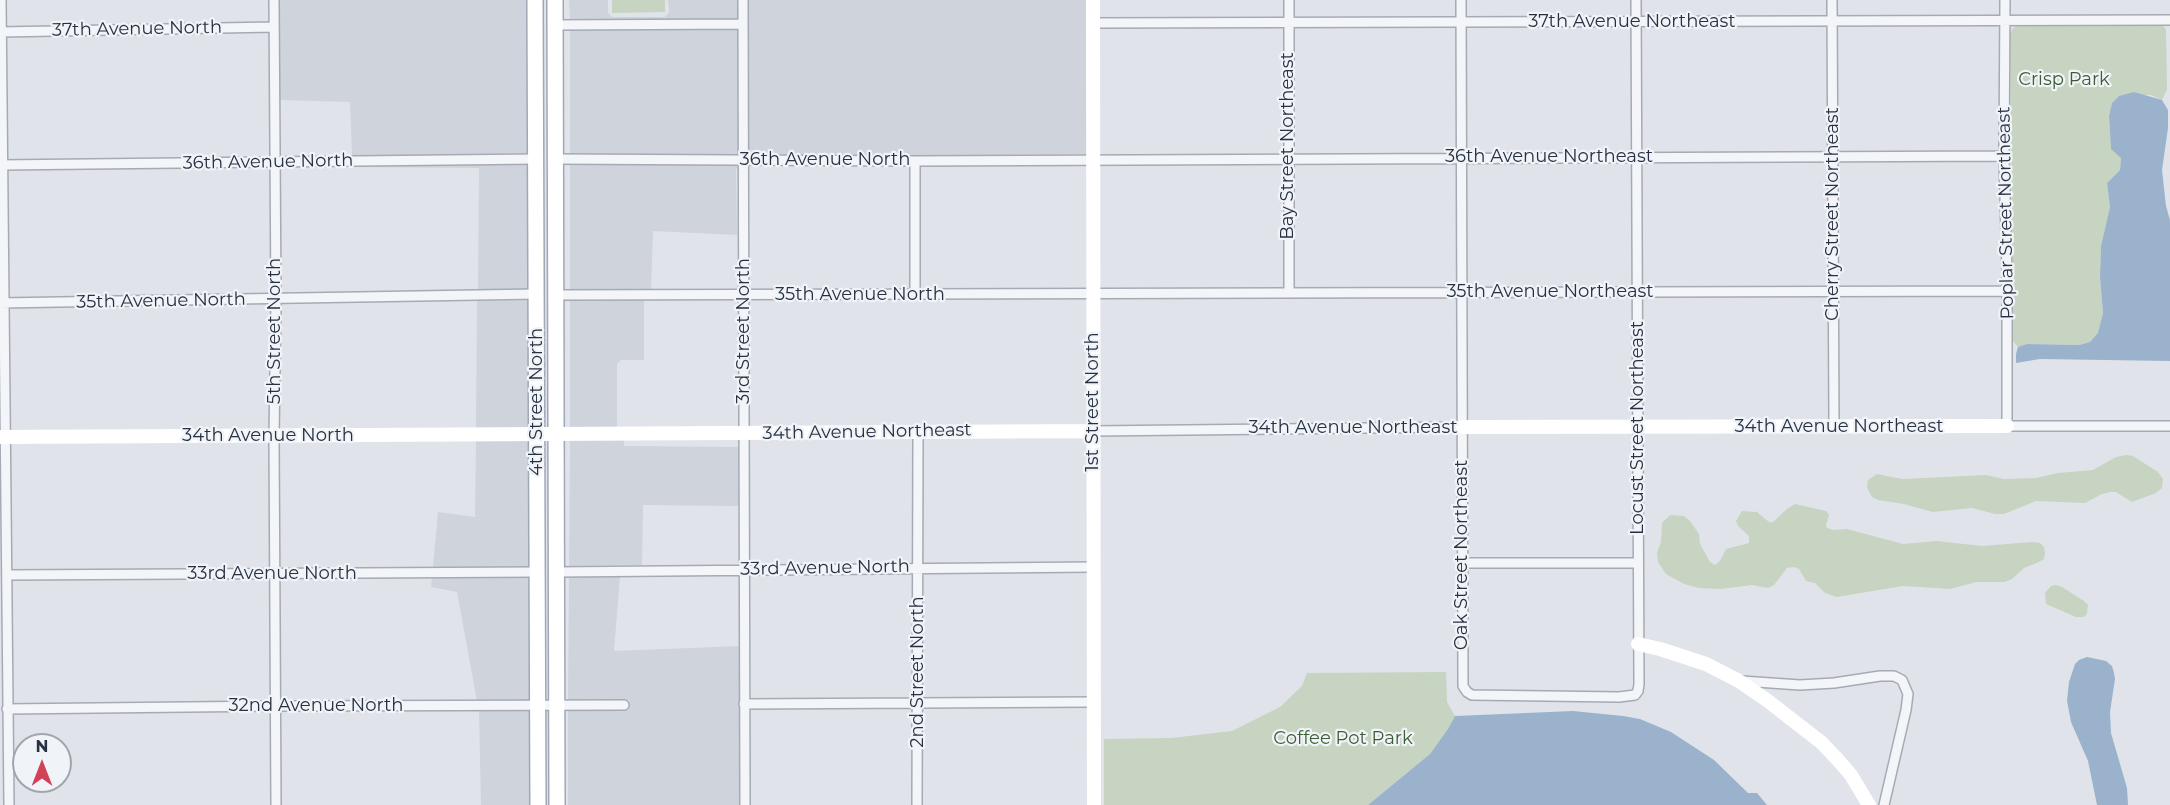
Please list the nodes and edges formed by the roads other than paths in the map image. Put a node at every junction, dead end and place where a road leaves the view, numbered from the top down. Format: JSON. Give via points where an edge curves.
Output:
{"nodes":[{"id":1,"x":1,"y":0,"type":"edge"},
{"id":2,"x":274,"y":0,"type":"edge"},
{"id":3,"x":535,"y":0,"type":"edge"},
{"id":4,"x":555,"y":0,"type":"edge"},
{"id":5,"x":743,"y":0,"type":"edge"},
{"id":6,"x":1093,"y":0,"type":"edge"},
{"id":7,"x":1289,"y":0,"type":"edge"},
{"id":8,"x":1461,"y":0,"type":"edge"},
{"id":9,"x":1635,"y":0,"type":"edge"},
{"id":10,"x":1832,"y":0,"type":"edge"},
{"id":11,"x":2005,"y":0,"type":"edge"},
{"id":12,"x":2170,"y":20,"type":"edge"},
{"id":13,"x":1832,"y":21,"type":"junction"},
{"id":14,"x":2005,"y":21,"type":"junction"},
{"id":15,"x":1462,"y":22,"type":"junction"},
{"id":16,"x":1636,"y":22,"type":"junction"},
{"id":17,"x":1093,"y":23,"type":"junction"},
{"id":18,"x":1289,"y":23,"type":"junction"},
{"id":19,"x":743,"y":24,"type":"junction"},
{"id":20,"x":535,"y":25,"type":"junction"},
{"id":21,"x":555,"y":25,"type":"junction"},
{"id":22,"x":274,"y":27,"type":"junction"},
{"id":23,"x":1,"y":32,"type":"edge"},
{"id":24,"x":556,"y":104,"type":"junction"},
{"id":25,"x":1833,"y":156,"type":"junction"},
{"id":26,"x":2004,"y":156,"type":"junction"},
{"id":27,"x":1637,"y":157,"type":"junction"},
{"id":28,"x":1288,"y":158,"type":"junction"},
{"id":29,"x":1461,"y":158,"type":"junction"},
{"id":30,"x":536,"y":159,"type":"junction"},
{"id":31,"x":556,"y":159,"type":"junction"},
{"id":32,"x":743,"y":159,"type":"junction"},
{"id":33,"x":1094,"y":159,"type":"junction"},
{"id":34,"x":915,"y":161,"type":"junction"},
{"id":35,"x":275,"y":162,"type":"junction"},
{"id":36,"x":1,"y":165,"type":"edge"},
{"id":37,"x":2007,"y":291,"type":"junction"},
{"id":38,"x":1289,"y":292,"type":"junction"},
{"id":39,"x":1638,"y":292,"type":"junction"},
{"id":40,"x":1833,"y":292,"type":"junction"},
{"id":41,"x":1092,"y":293,"type":"junction"},
{"id":42,"x":1461,"y":293,"type":"junction"},
{"id":43,"x":537,"y":294,"type":"junction"},
{"id":44,"x":556,"y":295,"type":"junction"},
{"id":45,"x":744,"y":295,"type":"junction"},
{"id":46,"x":915,"y":295,"type":"junction"},
{"id":47,"x":276,"y":299,"type":"junction"},
{"id":48,"x":2,"y":303,"type":"edge"},
{"id":49,"x":2007,"y":426,"type":"junction"},
{"id":50,"x":2170,"y":426,"type":"edge"},
{"id":51,"x":1834,"y":427,"type":"junction"},
{"id":52,"x":1462,"y":428,"type":"junction"},
{"id":53,"x":1638,"y":428,"type":"junction"},
{"id":54,"x":1093,"y":431,"type":"junction"},
{"id":55,"x":918,"y":432,"type":"junction"},
{"id":56,"x":537,"y":434,"type":"junction"},
{"id":57,"x":556,"y":434,"type":"junction"},
{"id":58,"x":744,"y":434,"type":"junction"},
{"id":59,"x":274,"y":436,"type":"junction"},
{"id":60,"x":3,"y":437,"type":"edge"},
{"id":61,"x":3,"y":505,"type":"edge"},
{"id":62,"x":3,"y":563,"type":"edge"},
{"id":63,"x":1463,"y":563,"type":"junction"},
{"id":64,"x":1638,"y":563,"type":"junction"},
{"id":65,"x":918,"y":567,"type":"junction"},
{"id":66,"x":1093,"y":567,"type":"junction"},
{"id":67,"x":744,"y":569,"type":"junction"},
{"id":68,"x":537,"y":572,"type":"junction"},
{"id":69,"x":557,"y":572,"type":"junction"},
{"id":70,"x":276,"y":574,"type":"junction"},
{"id":71,"x":7,"y":576,"type":"junction"},
{"id":72,"x":557,"y":637,"type":"junction"},
{"id":73,"x":1638,"y":644,"type":"junction"},
{"id":74,"x":4,"y":655,"type":"edge"},
{"id":75,"x":1739,"y":681,"type":"junction"},
{"id":76,"x":1619,"y":697,"type":"joint"},
{"id":77,"x":1093,"y":702,"type":"junction"},
{"id":78,"x":744,"y":704,"type":"junction"},
{"id":79,"x":918,"y":704,"type":"junction"},
{"id":80,"x":624,"y":705,"type":"dead end"},
{"id":81,"x":277,"y":706,"type":"junction"},
{"id":82,"x":538,"y":706,"type":"junction"},
{"id":83,"x":557,"y":706,"type":"junction"},
{"id":84,"x":8,"y":710,"type":"junction"},
{"id":85,"x":4,"y":751,"type":"edge"},
{"id":86,"x":538,"y":773,"type":"junction"},
{"id":87,"x":9,"y":805,"type":"edge"},
{"id":88,"x":276,"y":805,"type":"edge"},
{"id":89,"x":538,"y":805,"type":"edge"},
{"id":90,"x":548,"y":805,"type":"edge"},
{"id":91,"x":557,"y":805,"type":"edge"},
{"id":92,"x":745,"y":805,"type":"edge"},
{"id":93,"x":917,"y":805,"type":"edge"},
{"id":94,"x":1094,"y":805,"type":"edge"},
{"id":95,"x":1869,"y":805,"type":"edge"},
{"id":96,"x":1884,"y":805,"type":"edge"}],
"edges":[{"from":1,"to":23,"type":"street"},
{"from":2,"to":22,"type":"street","name":"5th Street North"},
{"from":3,"to":20,"type":"main road","name":"4th Street North"},
{"from":4,"to":21,"type":"main road","name":"4th Street North"},
{"from":5,"to":19,"type":"street","name":"3rd Street North"},
{"from":6,"to":17,"type":"street","name":"1st Street North"},
{"from":7,"to":18,"type":"street","name":"Bay Street Northeast"},
{"from":8,"to":15,"type":"street","name":"Oak Street Northeast"},
{"from":9,"to":16,"type":"street","name":"Locust Street Northeast"},
{"from":10,"to":13,"type":"street","name":"Cherry Street Northeast"},
{"from":11,"to":14,"type":"street","name":"Poplar Street Northeast"},
{"from":12,"to":14,"type":"street","name":"37th Avenue Northeast"},
{"from":13,"to":14,"type":"street","name":"37th Avenue Northeast"},
{"from":13,"to":16,"type":"street","name":"37th Avenue Northeast"},
{"from":13,"to":25,"type":"street","name":"Cherry Street Northeast"},
{"from":14,"to":26,"type":"street","name":"Poplar Street Northeast"},
{"from":15,"to":16,"type":"street","name":"37th Avenue Northeast"},
{"from":15,"to":18,"type":"street","name":"37th Avenue Northeast"},
{"from":15,"to":29,"type":"street","name":"Oak Street Northeast"},
{"from":16,"to":27,"type":"street","name":"Locust Street Northeast"},
{"from":17,"to":18,"type":"street","name":"37th Avenue Northeast"},
{"from":17,"to":33,"type":"street","name":"1st Street North"},
{"from":18,"to":28,"type":"street","name":"Bay Street Northeast"},
{"from":19,"to":21,"type":"street"},
{"from":19,"to":32,"type":"street","name":"3rd Street North"},
{"from":20,"to":24,"type":"main road","via":[[547,32],[548,95]]},
{"from":20,"to":30,"type":"main road","name":"4th Street North"},
{"from":21,"to":24,"type":"main road","name":"4th Street North"},
{"from":22,"to":23,"type":"street","name":"37th Avenue North"},
{"from":22,"to":35,"type":"street","name":"5th Street North"},
{"from":23,"to":36,"type":"street"},
{"from":24,"to":31,"type":"main road","name":"4th Street North"},
{"from":25,"to":26,"type":"street","name":"36th Avenue Northeast"},
{"from":25,"to":27,"type":"street","name":"36th Avenue Northeast"},
{"from":25,"to":40,"type":"street","name":"Cherry Street Northeast"},
{"from":26,"to":37,"type":"street","name":"Poplar Street Northeast"},
{"from":27,"to":29,"type":"street","name":"36th Avenue Northeast"},
{"from":27,"to":39,"type":"street","name":"Locust Street Northeast"},
{"from":28,"to":29,"type":"street","name":"36th Avenue Northeast"},
{"from":28,"to":33,"type":"street","name":"36th Avenue Northeast"},
{"from":28,"to":38,"type":"street","name":"Bay Street Northeast"},
{"from":29,"to":42,"type":"street","name":"Oak Street Northeast"},
{"from":30,"to":35,"type":"street","name":"36th Avenue North"},
{"from":30,"to":43,"type":"main road","name":"4th Street North"},
{"from":30,"to":44,"type":"main road","via":[[546,182],[547,285]]},
{"from":31,"to":32,"type":"street","name":"36th Avenue North"},
{"from":31,"to":44,"type":"main road","name":"4th Street North"},
{"from":32,"to":34,"type":"street","name":"36th Avenue North"},
{"from":32,"to":45,"type":"street","name":"3rd Street North"},
{"from":33,"to":34,"type":"street","name":"36th Avenue North"},
{"from":33,"to":41,"type":"street","name":"1st Street North"},
{"from":34,"to":46,"type":"street"},
{"from":35,"to":36,"type":"street","name":"36th Avenue North"},
{"from":35,"to":47,"type":"street","name":"5th Street North"},
{"from":36,"to":48,"type":"street"},
{"from":37,"to":40,"type":"street","name":"35th Avenue Northeast"},
{"from":37,"to":49,"type":"street","name":"Poplar Street Northeast"},
{"from":38,"to":41,"type":"street","name":"35th Avenue Northeast"},
{"from":38,"to":42,"type":"street","name":"35th Avenue Northeast"},
{"from":39,"to":40,"type":"street","name":"35th Avenue Northeast"},
{"from":39,"to":42,"type":"street","name":"35th Avenue Northeast"},
{"from":39,"to":53,"type":"street","name":"Locust Street Northeast"},
{"from":40,"to":51,"type":"street","name":"Cherry Street Northeast"},
{"from":41,"to":46,"type":"street","name":"35th Avenue North"},
{"from":41,"to":54,"type":"street","name":"1st Street North"},
{"from":42,"to":52,"type":"street","name":"Oak Street Northeast"},
{"from":43,"to":47,"type":"street","name":"35th Avenue North"},
{"from":43,"to":56,"type":"main road","name":"4th Street North"},
{"from":44,"to":45,"type":"street","name":"35th Avenue North"},
{"from":44,"to":57,"type":"main road","name":"4th Street North"},
{"from":45,"to":46,"type":"street","name":"35th Avenue North"},
{"from":45,"to":58,"type":"street","name":"3rd Street North"},
{"from":47,"to":48,"type":"street","name":"35th Avenue North"},
{"from":47,"to":59,"type":"street","name":"5th Street North"},
{"from":48,"to":60,"type":"street"},
{"from":49,"to":50,"type":"street","name":"34th Avenue Northeast"},
{"from":49,"to":51,"type":"street","name":"34th Avenue Northeast"},
{"from":51,"to":53,"type":"street","name":"34th Avenue Northeast"},
{"from":52,"to":53,"type":"street","name":"34th Avenue Northeast"},
{"from":52,"to":54,"type":"street","name":"34th Avenue Northeast"},
{"from":52,"to":63,"type":"street","name":"Oak Street Northeast"},
{"from":53,"to":64,"type":"street","name":"Locust Street Northeast"},
{"from":54,"to":55,"type":"street","name":"34th Avenue Northeast"},
{"from":54,"to":66,"type":"street","name":"1st Street North"},
{"from":55,"to":58,"type":"street","name":"34th Avenue Northeast"},
{"from":55,"to":65,"type":"street","name":"2nd Street North"},
{"from":56,"to":57,"type":"street","name":"34th Avenue Northeast"},
{"from":56,"to":59,"type":"street","name":"34th Avenue North"},
{"from":56,"to":68,"type":"main road","name":"4th Street North"},
{"from":57,"to":58,"type":"street","name":"34th Avenue Northeast"},
{"from":57,"to":69,"type":"main road","name":"4th Street North"},
{"from":58,"to":67,"type":"street","name":"3rd Street North"},
{"from":59,"to":60,"type":"street","name":"34th Avenue North"},
{"from":59,"to":70,"type":"street","name":"5th Street North"},
{"from":60,"to":61,"type":"street"},
{"from":61,"to":62,"type":"street"},
{"from":62,"to":71,"type":"street"},
{"from":63,"to":64,"type":"street"},
{"from":63,"to":76,"type":"street","name":"Oak Street Northeast","via":[[1462,678],[1467,692]]},
{"from":64,"to":73,"type":"street","name":"Locust Street Northeast"},
{"from":65,"to":66,"type":"street","name":"33rd Avenue North"},
{"from":65,"to":67,"type":"street","name":"33rd Avenue North"},
{"from":65,"to":79,"type":"street","name":"2nd Street North"},
{"from":66,"to":77,"type":"street","name":"1st Street North"},
{"from":67,"to":69,"type":"street","name":"33rd Avenue North"},
{"from":67,"to":78,"type":"street","name":"3rd Street North"},
{"from":68,"to":70,"type":"street","name":"33rd Avenue North"},
{"from":68,"to":72,"type":"main road","via":[[547,579],[548,622]]},
{"from":68,"to":82,"type":"main road","name":"4th Street North"},
{"from":69,"to":72,"type":"main road","name":"4th Street North"},
{"from":70,"to":71,"type":"street","name":"33rd Avenue North"},
{"from":70,"to":81,"type":"street","name":"5th Street North"},
{"from":71,"to":74,"type":"street"},
{"from":72,"to":83,"type":"main road","name":"4th Street North"},
{"from":73,"to":75,"type":"street","via":[[1706,664]]},
{"from":73,"to":76,"type":"street","name":"Locust Street Northeast","via":[[1638,691]]},
{"from":74,"to":84,"type":"street"},
{"from":75,"to":95,"type":"street","via":[[1822,743],[1851,775]]},
{"from":75,"to":96,"type":"street","via":[[1800,685],[1880,676],[1902,680],[1908,694],[1906,710]]},
{"from":77,"to":79,"type":"street"},
{"from":77,"to":94,"type":"street","name":"1st Street North"},
{"from":78,"to":79,"type":"street"},
{"from":78,"to":92,"type":"street","name":"3rd Street North"},
{"from":79,"to":93,"type":"street","name":"2nd Street North"},
{"from":80,"to":83,"type":"street","name":"32nd Avenue North"},
{"from":81,"to":82,"type":"street","name":"32nd Avenue North"},
{"from":81,"to":84,"type":"street","name":"32nd Avenue North"},
{"from":81,"to":88,"type":"street","name":"5th Street North"},
{"from":82,"to":83,"type":"street","name":"32nd Avenue North"},
{"from":82,"to":86,"type":"main road","name":"4th Street North"},
{"from":83,"to":91,"type":"main road","name":"4th Street North"},
{"from":84,"to":85,"type":"street"},
{"from":85,"to":87,"type":"street"},
{"from":86,"to":89,"type":"main road","name":"4th Street North"},
{"from":86,"to":90,"type":"main road","via":[[547,785]]}]}
